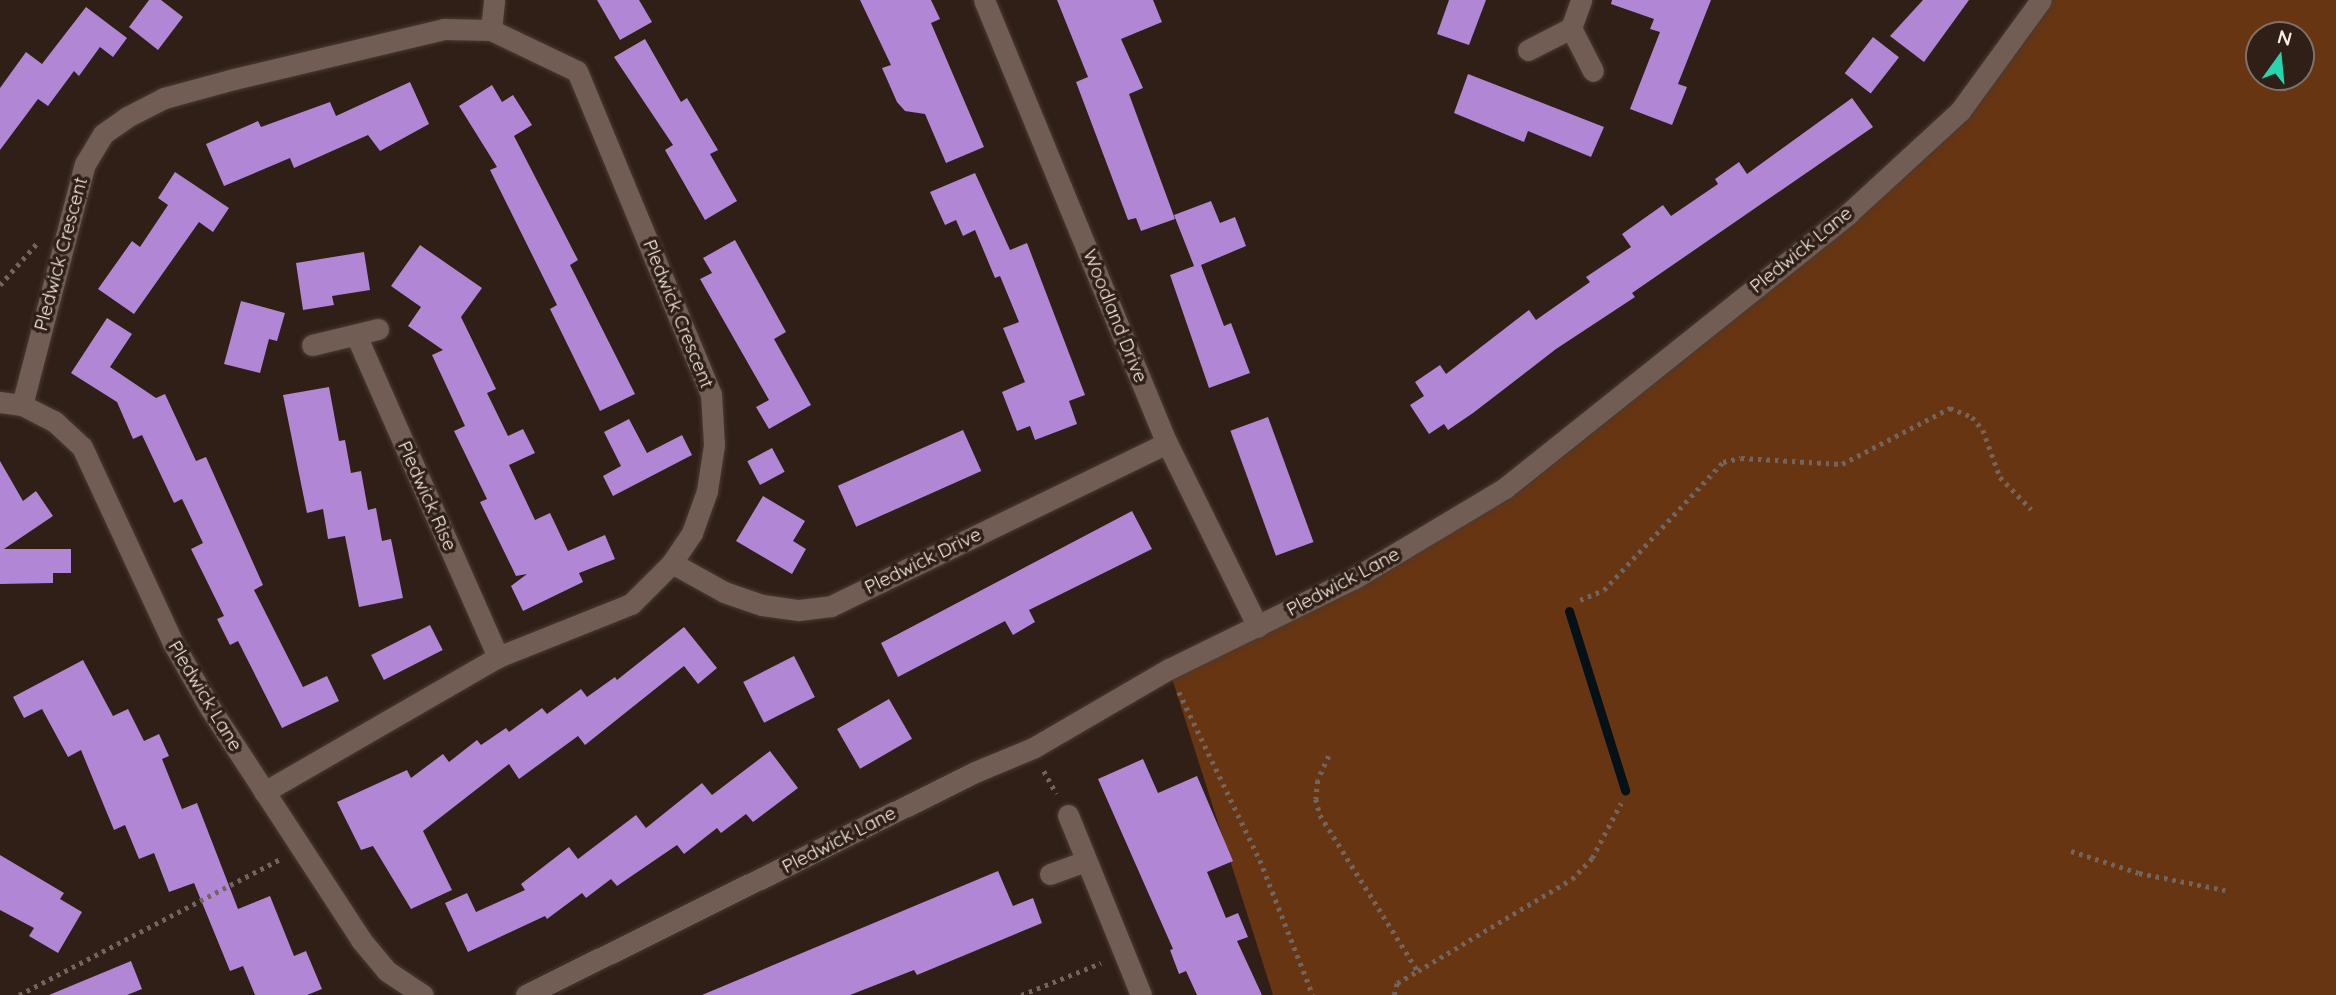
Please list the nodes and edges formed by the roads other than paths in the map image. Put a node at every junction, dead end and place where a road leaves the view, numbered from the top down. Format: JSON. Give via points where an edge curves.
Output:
{"nodes":[{"id":1,"x":494,"y":0,"type":"edge"},
{"id":2,"x":984,"y":0,"type":"edge"},
{"id":3,"x":1581,"y":0,"type":"edge"},
{"id":4,"x":2041,"y":0,"type":"edge"},
{"id":5,"x":1572,"y":28,"type":"junction"},
{"id":6,"x":491,"y":30,"type":"junction"},
{"id":7,"x":1528,"y":50,"type":"dead end"},
{"id":8,"x":1592,"y":71,"type":"dead end"},
{"id":9,"x":378,"y":329,"type":"dead end"},
{"id":10,"x":356,"y":335,"type":"junction"},
{"id":11,"x":312,"y":345,"type":"dead end"},
{"id":12,"x":0,"y":402,"type":"edge"},
{"id":13,"x":22,"y":405,"type":"junction"},
{"id":14,"x":1167,"y":443,"type":"junction"},
{"id":15,"x":672,"y":563,"type":"junction"},
{"id":16,"x":1258,"y":626,"type":"junction"},
{"id":17,"x":498,"y":657,"type":"junction"},
{"id":18,"x":264,"y":792,"type":"junction"},
{"id":19,"x":1068,"y":815,"type":"road end"},
{"id":20,"x":1086,"y":861,"type":"junction"},
{"id":21,"x":1050,"y":874,"type":"dead end"},
{"id":22,"x":423,"y":995,"type":"edge"},
{"id":23,"x":526,"y":995,"type":"edge"},
{"id":24,"x":1141,"y":995,"type":"edge"}],
"edges":[{"from":1,"to":6,"type":"street"},
{"from":2,"to":14,"type":"street","name":"Woodland Drive"},
{"from":3,"to":5,"type":"street"},
{"from":4,"to":16,"type":"street","name":"Pledwick Lane","via":[[1960,111],[1849,213],[1505,488],[1353,579]]},
{"from":5,"to":7,"type":"street"},
{"from":5,"to":8,"type":"street"},
{"from":6,"to":13,"type":"street","name":"Pledwick Crescent","via":[[444,29],[234,79],[164,99],[103,134],[85,164]]},
{"from":6,"to":15,"type":"street","name":"Pledwick Crescent","via":[[577,71],[711,394],[714,445],[707,491],[692,533]]},
{"from":9,"to":10,"type":"street"},
{"from":10,"to":11,"type":"street"},
{"from":10,"to":17,"type":"street","name":"Pledwick Rise"},
{"from":12,"to":13,"type":"street","name":"Pledwick Lane"},
{"from":13,"to":18,"type":"street","name":"Pledwick Lane","via":[[54,421],[82,447],[173,643]]},
{"from":14,"to":15,"type":"street","name":"Pledwick Drive","via":[[831,606],[799,610],[762,605],[724,592]]},
{"from":14,"to":16,"type":"street","name":"Woodland Drive"},
{"from":15,"to":17,"type":"street","name":"Pledwick Crescent","via":[[631,604]]},
{"from":16,"to":23,"type":"street","name":"Pledwick Lane","via":[[1169,669],[1032,748]]},
{"from":17,"to":18,"type":"street","name":"Pledwick Crescent"},
{"from":18,"to":22,"type":"street","name":"Pledwick Lane","via":[[387,971]]},
{"from":19,"to":20,"type":"street"},
{"from":20,"to":21,"type":"street"},
{"from":20,"to":24,"type":"street"}]}
